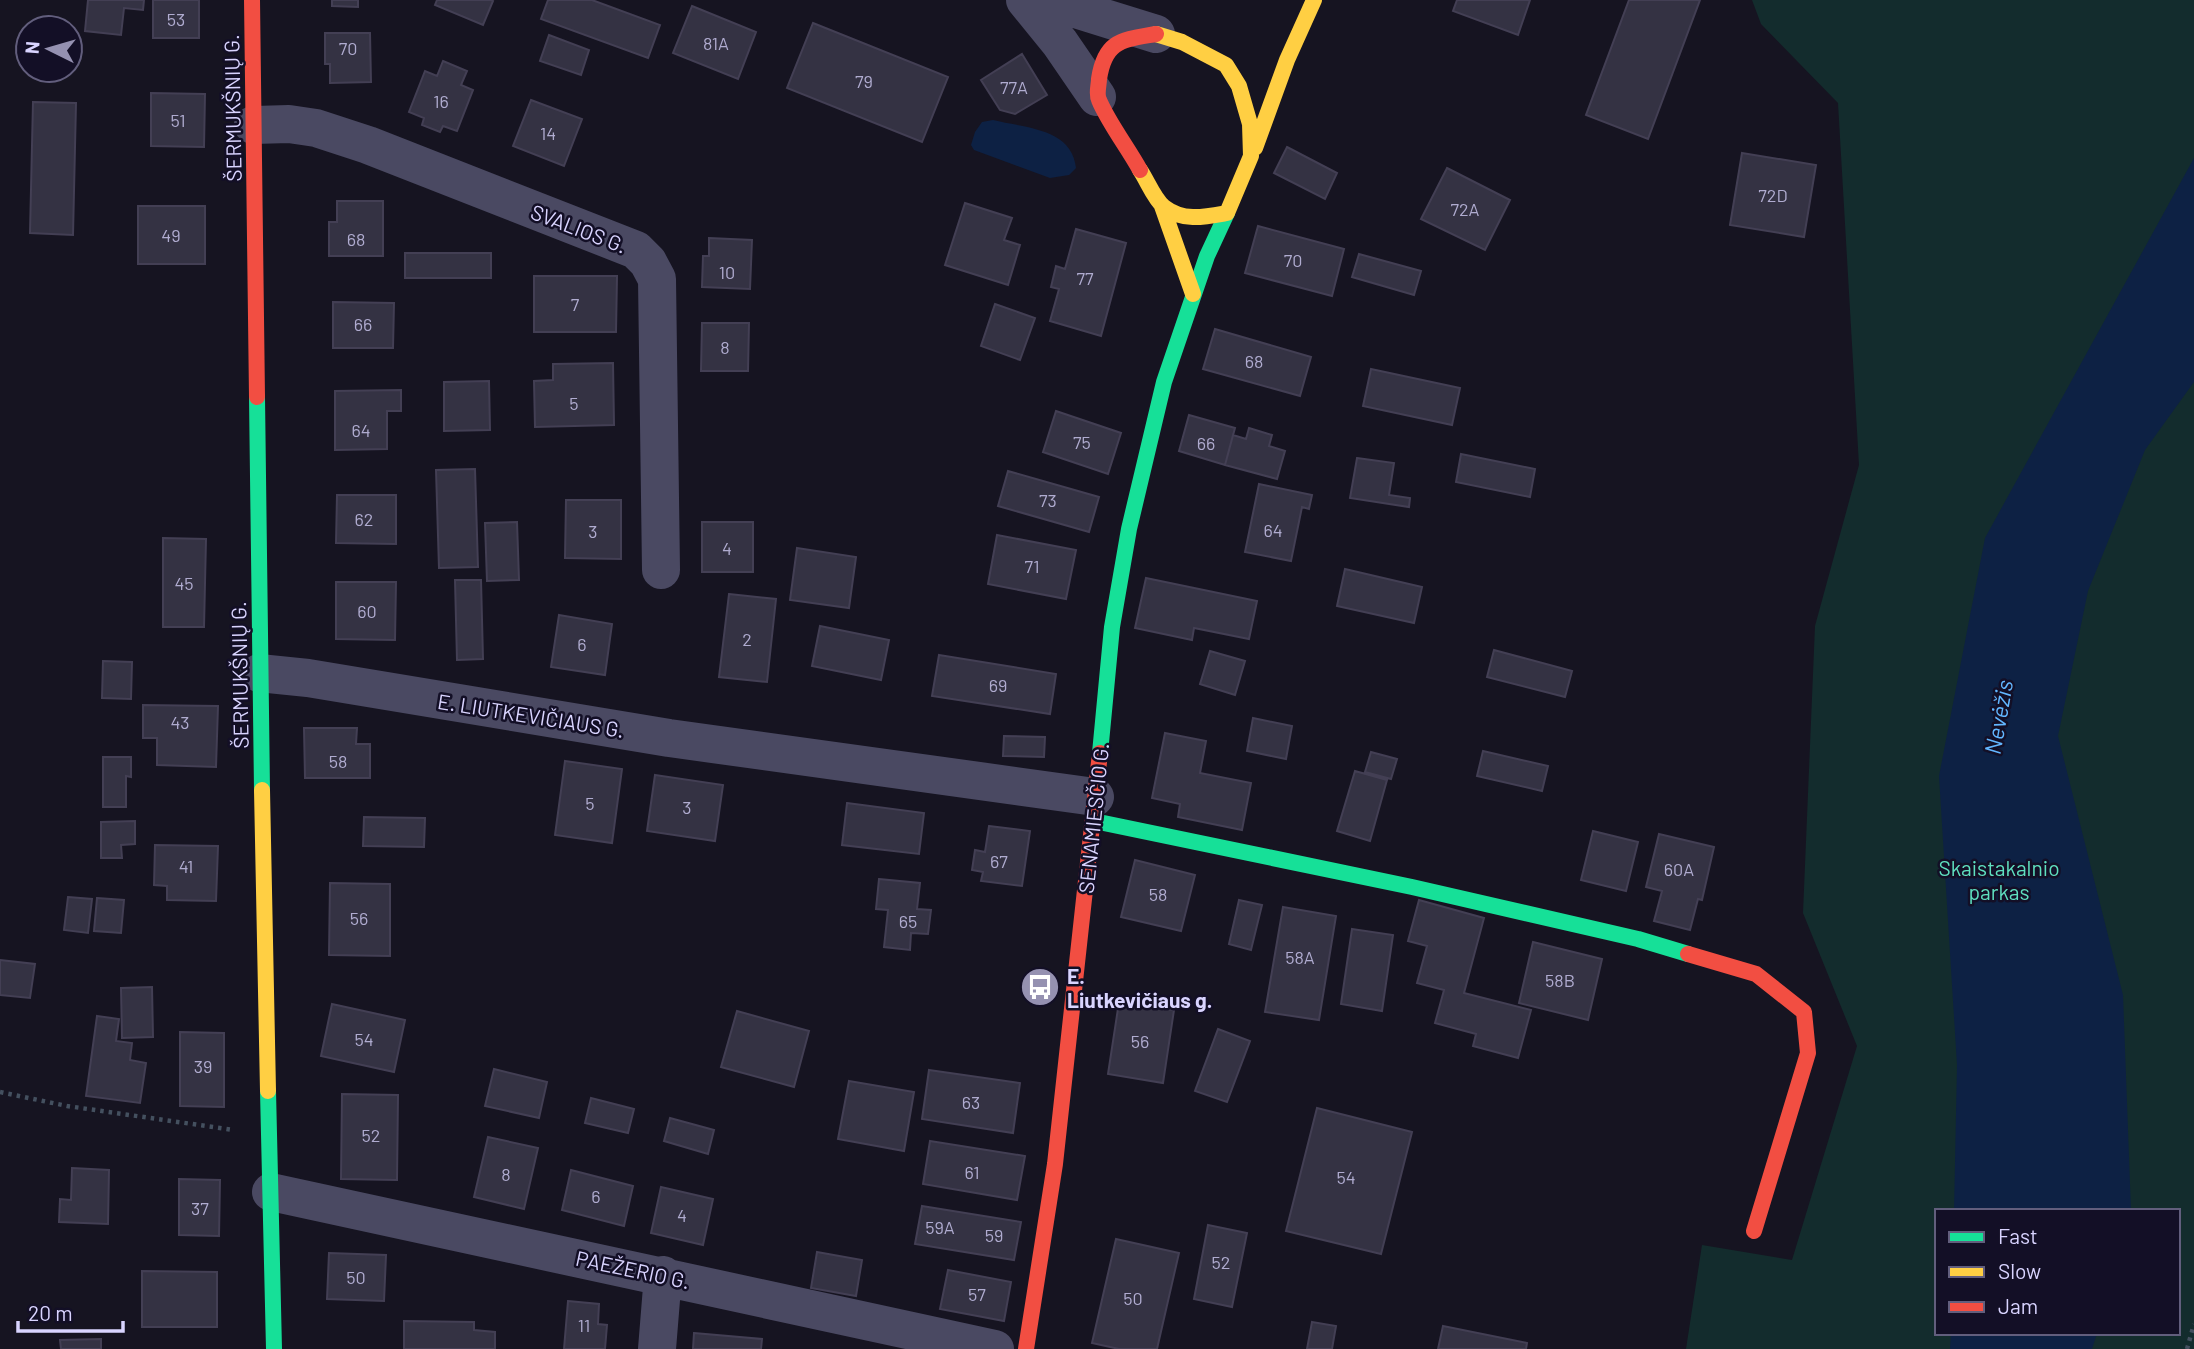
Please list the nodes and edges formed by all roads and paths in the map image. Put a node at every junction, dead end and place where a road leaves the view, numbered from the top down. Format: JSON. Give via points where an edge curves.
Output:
{"nodes":[{"id":1,"x":252,"y":0,"type":"edge"},
{"id":2,"x":1025,"y":0,"type":"edge"},
{"id":3,"x":1047,"y":0,"type":"edge"},
{"id":4,"x":1314,"y":0,"type":"edge"},
{"id":5,"x":1156,"y":34,"type":"junction"},
{"id":6,"x":1294,"y":45,"type":"junction"},
{"id":7,"x":1270,"y":57,"type":"dead end"},
{"id":8,"x":1097,"y":97,"type":"junction"},
{"id":9,"x":253,"y":125,"type":"junction"},
{"id":10,"x":1251,"y":156,"type":"junction"},
{"id":11,"x":1162,"y":206,"type":"junction"},
{"id":12,"x":1227,"y":213,"type":"junction"},
{"id":13,"x":1193,"y":294,"type":"junction"},
{"id":14,"x":661,"y":570,"type":"dead end"},
{"id":15,"x":259,"y":673,"type":"junction"},
{"id":16,"x":1095,"y":809,"type":"junction"},
{"id":17,"x":0,"y":1093,"type":"edge"},
{"id":18,"x":269,"y":1135,"type":"junction"},
{"id":19,"x":271,"y":1192,"type":"junction"},
{"id":20,"x":1754,"y":1231,"type":"dead end"},
{"id":21,"x":663,"y":1275,"type":"junction"},
{"id":22,"x":2194,"y":1324,"type":"edge"},
{"id":23,"x":274,"y":1349,"type":"edge"},
{"id":24,"x":657,"y":1349,"type":"edge"},
{"id":25,"x":995,"y":1349,"type":"edge"},
{"id":26,"x":1026,"y":1349,"type":"edge"},
{"id":27,"x":2187,"y":1349,"type":"edge"}],
"edges":[{"from":1,"to":9,"type":"street","name":"ŠERMUKŠNIŲ G."},
{"from":2,"to":8,"type":"street"},
{"from":3,"to":5,"type":"street"},
{"from":4,"to":6,"type":"street"},
{"from":5,"to":8,"type":"street","via":[[1132,37],[1106,53]]},
{"from":5,"to":10,"type":"street","via":[[1233,65],[1247,105]]},
{"from":6,"to":7,"type":"street"},
{"from":6,"to":10,"type":"street"},
{"from":8,"to":11,"type":"street"},
{"from":9,"to":14,"type":"street","name":"SVALIOS G.","via":[[316,128],[368,145],[636,250],[648,262],[657,279]]},
{"from":9,"to":15,"type":"street","name":"ŠERMUKŠNIŲ G."},
{"from":10,"to":12,"type":"street"},
{"from":11,"to":12,"type":"street","via":[[1182,216]]},
{"from":11,"to":13,"type":"street"},
{"from":12,"to":13,"type":"street","name":"SENAMIESČIO G."},
{"from":13,"to":16,"type":"street","name":"SENAMIESČIO G.","via":[[1164,382],[1129,529],[1112,627]]},
{"from":15,"to":16,"type":"street","name":"E. LIUTKEVIČIAUS G."},
{"from":15,"to":18,"type":"street","name":"ŠERMUKŠNIŲ G."},
{"from":16,"to":20,"type":"street","via":[[1638,939],[1756,974],[1804,1012],[1808,1054]]},
{"from":16,"to":26,"type":"street","name":"SENAMIESČIO G.","via":[[1055,1164]]},
{"from":17,"to":18,"type":"path"},
{"from":18,"to":19,"type":"street","name":"ŠERMUKŠNIŲ G."},
{"from":19,"to":21,"type":"street","name":"PAEŽERIO G."},
{"from":19,"to":23,"type":"street","name":"ŠERMUKŠNIŲ G."},
{"from":21,"to":24,"type":"street"},
{"from":21,"to":25,"type":"street","name":"PAEŽERIO G."},
{"from":22,"to":27,"type":"path"}]}
